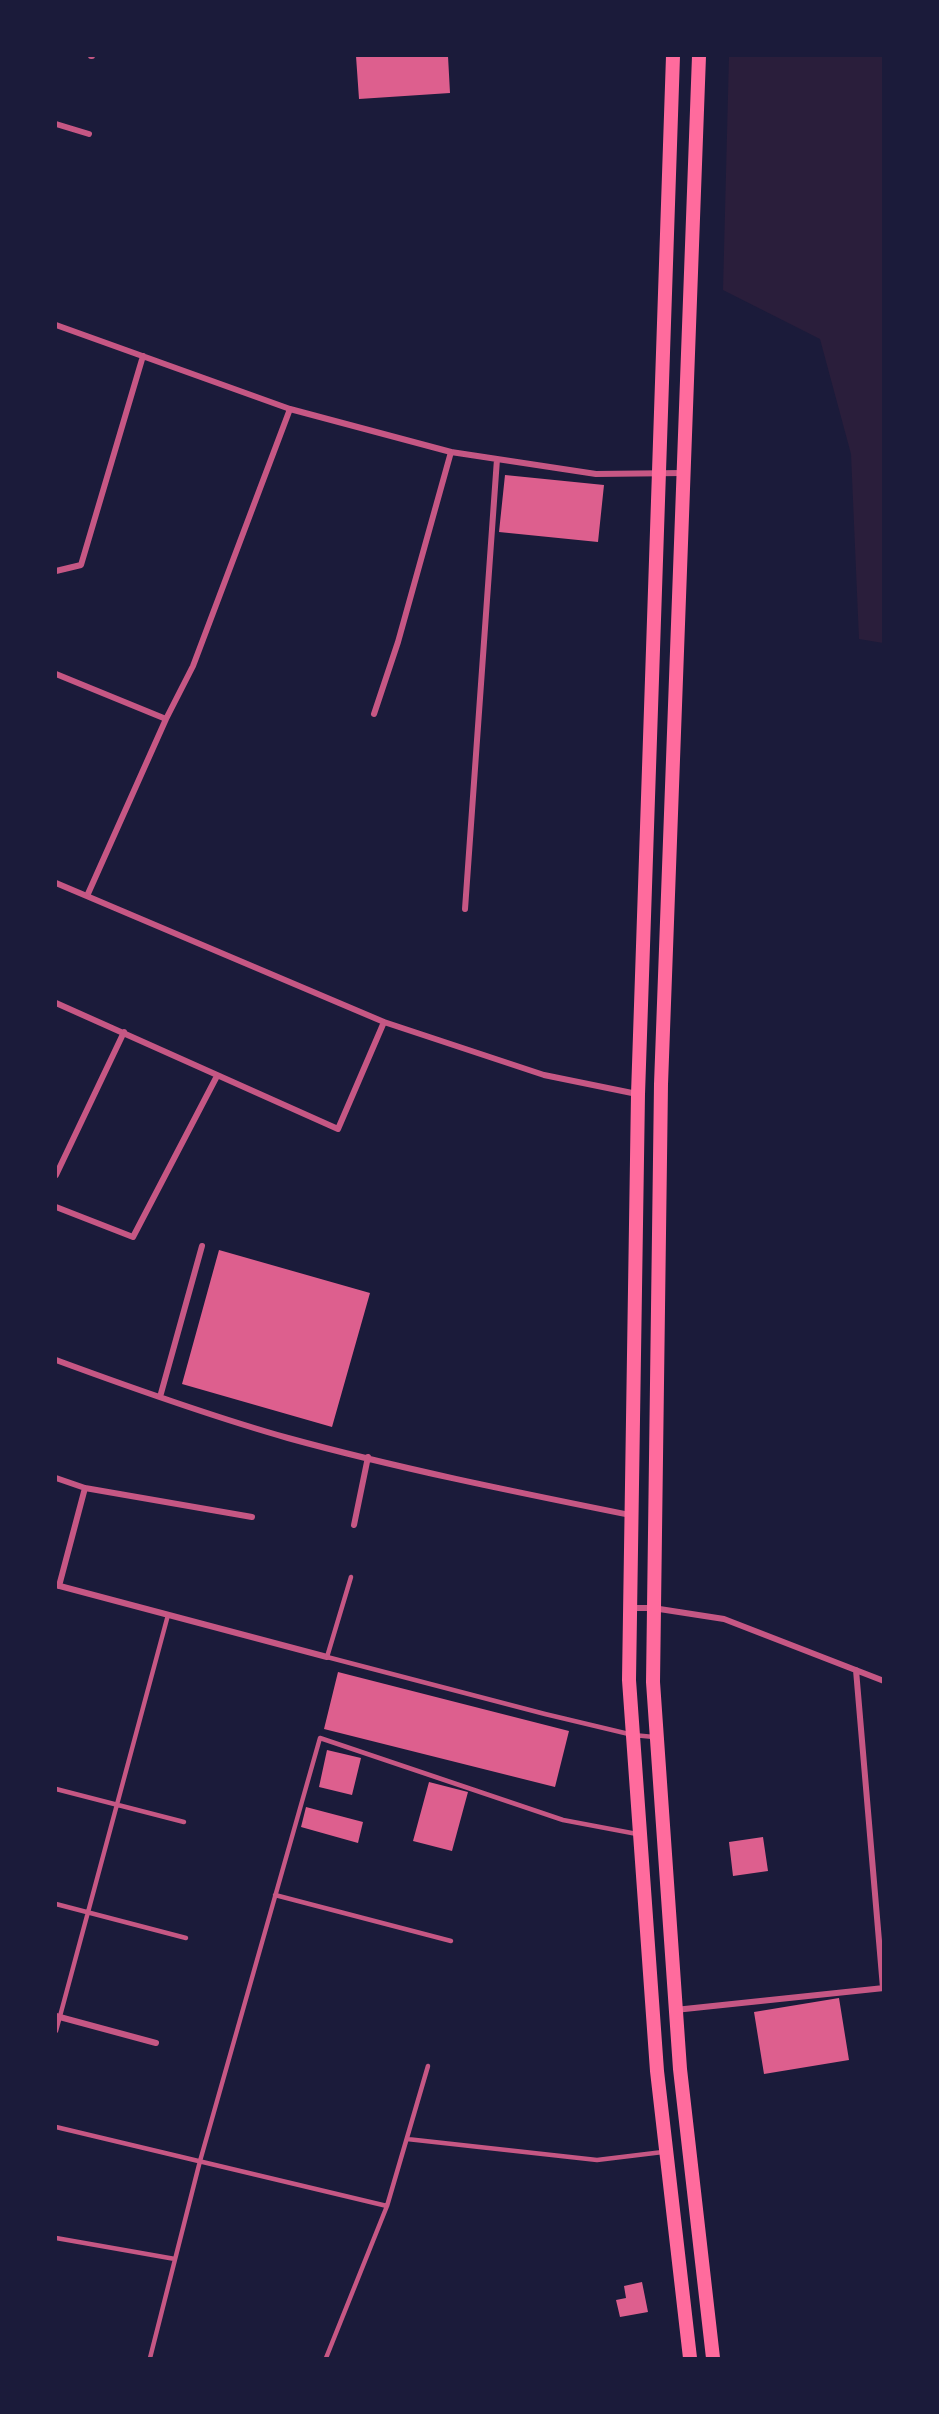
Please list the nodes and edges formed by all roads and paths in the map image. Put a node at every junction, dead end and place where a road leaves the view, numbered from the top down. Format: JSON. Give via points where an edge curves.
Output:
{"nodes":[{"id":1,"x":673,"y":56,"type":"edge"},
{"id":2,"x":699,"y":56,"type":"edge"},
{"id":3,"x":672,"y":109,"type":"junction"},
{"id":4,"x":697,"y":109,"type":"junction"},
{"id":5,"x":56,"y":124,"type":"edge"},
{"id":6,"x":89,"y":134,"type":"dead end"},
{"id":7,"x":56,"y":325,"type":"edge"},
{"id":8,"x":143,"y":356,"type":"junction"},
{"id":9,"x":290,"y":409,"type":"junction"},
{"id":10,"x":451,"y":452,"type":"junction"},
{"id":11,"x":497,"y":459,"type":"junction"},
{"id":12,"x":683,"y":473,"type":"junction"},
{"id":13,"x":659,"y":474,"type":"junction"},
{"id":14,"x":56,"y":571,"type":"edge"},
{"id":15,"x":56,"y":674,"type":"edge"},
{"id":16,"x":374,"y":714,"type":"dead end"},
{"id":17,"x":166,"y":719,"type":"junction"},
{"id":18,"x":56,"y":883,"type":"edge"},
{"id":19,"x":87,"y":896,"type":"junction"},
{"id":20,"x":465,"y":909,"type":"dead end"},
{"id":21,"x":56,"y":1003,"type":"edge"},
{"id":22,"x":384,"y":1022,"type":"junction"},
{"id":23,"x":124,"y":1032,"type":"junction"},
{"id":24,"x":217,"y":1076,"type":"junction"},
{"id":25,"x":638,"y":1094,"type":"junction"},
{"id":26,"x":660,"y":1140,"type":"junction"},
{"id":27,"x":637,"y":1141,"type":"junction"},
{"id":28,"x":56,"y":1175,"type":"edge"},
{"id":29,"x":56,"y":1207,"type":"edge"},
{"id":30,"x":202,"y":1246,"type":"dead end"},
{"id":31,"x":56,"y":1360,"type":"edge"},
{"id":32,"x":160,"y":1397,"type":"junction"},
{"id":33,"x":368,"y":1458,"type":"junction"},
{"id":34,"x":56,"y":1478,"type":"edge"},
{"id":35,"x":85,"y":1488,"type":"junction"},
{"id":36,"x":631,"y":1515,"type":"junction"},
{"id":37,"x":252,"y":1517,"type":"dead end"},
{"id":38,"x":354,"y":1525,"type":"dead end"},
{"id":39,"x":351,"y":1577,"type":"dead end"},
{"id":40,"x":57,"y":1586,"type":"edge"},
{"id":41,"x":630,"y":1608,"type":"junction"},
{"id":42,"x":653,"y":1608,"type":"junction"},
{"id":43,"x":168,"y":1615,"type":"junction"},
{"id":44,"x":327,"y":1657,"type":"junction"},
{"id":45,"x":856,"y":1670,"type":"junction"},
{"id":46,"x":884,"y":1681,"type":"edge"},
{"id":47,"x":633,"y":1735,"type":"junction"},
{"id":48,"x":656,"y":1737,"type":"junction"},
{"id":49,"x":56,"y":1789,"type":"edge"},
{"id":50,"x":117,"y":1804,"type":"junction"},
{"id":51,"x":184,"y":1822,"type":"dead end"},
{"id":52,"x":640,"y":1834,"type":"junction"},
{"id":53,"x":275,"y":1895,"type":"junction"},
{"id":54,"x":56,"y":1904,"type":"edge"},
{"id":55,"x":88,"y":1912,"type":"junction"},
{"id":56,"x":186,"y":1938,"type":"dead end"},
{"id":57,"x":451,"y":1941,"type":"dead end"},
{"id":58,"x":883,"y":1988,"type":"edge"},
{"id":59,"x":675,"y":2010,"type":"junction"},
{"id":60,"x":57,"y":2017,"type":"edge"},
{"id":61,"x":56,"y":2031,"type":"edge"},
{"id":62,"x":156,"y":2043,"type":"dead end"},
{"id":63,"x":428,"y":2066,"type":"dead end"},
{"id":64,"x":56,"y":2127,"type":"edge"},
{"id":65,"x":407,"y":2139,"type":"junction"},
{"id":66,"x":667,"y":2152,"type":"junction"},
{"id":67,"x":200,"y":2161,"type":"junction"},
{"id":68,"x":387,"y":2206,"type":"junction"},
{"id":69,"x":56,"y":2238,"type":"edge"},
{"id":70,"x":175,"y":2259,"type":"junction"},
{"id":71,"x":150,"y":2358,"type":"edge"},
{"id":72,"x":326,"y":2358,"type":"edge"},
{"id":73,"x":690,"y":2358,"type":"edge"},
{"id":74,"x":713,"y":2358,"type":"edge"}],
"edges":[{"from":1,"to":3,"type":"main road"},
{"from":2,"to":4,"type":"main road"},
{"from":3,"to":4,"type":"main road"},
{"from":3,"to":13,"type":"main road"},
{"from":4,"to":12,"type":"main road"},
{"from":5,"to":6,"type":"street"},
{"from":7,"to":8,"type":"street"},
{"from":8,"to":9,"type":"street"},
{"from":8,"to":14,"type":"street","via":[[81,565]]},
{"from":9,"to":10,"type":"street"},
{"from":9,"to":17,"type":"street","via":[[193,666]]},
{"from":10,"to":11,"type":"street"},
{"from":10,"to":16,"type":"street","via":[[405,620]]},
{"from":11,"to":13,"type":"street","via":[[596,474]]},
{"from":11,"to":20,"type":"street"},
{"from":12,"to":13,"type":"street"},
{"from":12,"to":26,"type":"main road"},
{"from":13,"to":25,"type":"main road"},
{"from":15,"to":17,"type":"street"},
{"from":17,"to":19,"type":"street"},
{"from":18,"to":19,"type":"street"},
{"from":19,"to":22,"type":"street"},
{"from":21,"to":23,"type":"street"},
{"from":22,"to":24,"type":"street","via":[[338,1128]]},
{"from":22,"to":25,"type":"street","via":[[544,1076]]},
{"from":23,"to":24,"type":"street"},
{"from":23,"to":28,"type":"street"},
{"from":24,"to":29,"type":"street","via":[[133,1237]]},
{"from":25,"to":27,"type":"main road"},
{"from":26,"to":27,"type":"main road"},
{"from":26,"to":42,"type":"main road"},
{"from":27,"to":36,"type":"main road"},
{"from":30,"to":32,"type":"street"},
{"from":31,"to":32,"type":"street"},
{"from":32,"to":33,"type":"street","via":[[288,1438]]},
{"from":33,"to":36,"type":"street"},
{"from":33,"to":38,"type":"street"},
{"from":34,"to":35,"type":"street"},
{"from":35,"to":37,"type":"street"},
{"from":35,"to":40,"type":"street"},
{"from":36,"to":41,"type":"main road"},
{"from":39,"to":44,"type":"lane"},
{"from":40,"to":43,"type":"street"},
{"from":41,"to":42,"type":"street"},
{"from":41,"to":47,"type":"main road"},
{"from":42,"to":45,"type":"street","via":[[724,1618]]},
{"from":42,"to":48,"type":"main road"},
{"from":43,"to":44,"type":"street"},
{"from":43,"to":50,"type":"lane"},
{"from":44,"to":47,"type":"lane"},
{"from":45,"to":46,"type":"street"},
{"from":45,"to":58,"type":"street"},
{"from":47,"to":48,"type":"lane"},
{"from":47,"to":52,"type":"main road"},
{"from":48,"to":59,"type":"main road"},
{"from":49,"to":50,"type":"lane"},
{"from":50,"to":51,"type":"lane"},
{"from":50,"to":55,"type":"lane"},
{"from":52,"to":53,"type":"lane","via":[[563,1820],[320,1738]]},
{"from":52,"to":66,"type":"main road","via":[[657,2071]]},
{"from":53,"to":57,"type":"lane"},
{"from":53,"to":67,"type":"lane"},
{"from":54,"to":55,"type":"lane"},
{"from":55,"to":56,"type":"lane"},
{"from":55,"to":60,"type":"lane"},
{"from":58,"to":59,"type":"street"},
{"from":59,"to":74,"type":"main road"},
{"from":60,"to":61,"type":"lane"},
{"from":60,"to":62,"type":"street"},
{"from":63,"to":65,"type":"lane"},
{"from":64,"to":67,"type":"lane"},
{"from":65,"to":66,"type":"lane","via":[[597,2160]]},
{"from":65,"to":68,"type":"lane"},
{"from":66,"to":73,"type":"main road"},
{"from":67,"to":68,"type":"lane"},
{"from":67,"to":70,"type":"lane"},
{"from":68,"to":72,"type":"lane"},
{"from":69,"to":70,"type":"lane"},
{"from":70,"to":71,"type":"lane"}]}
